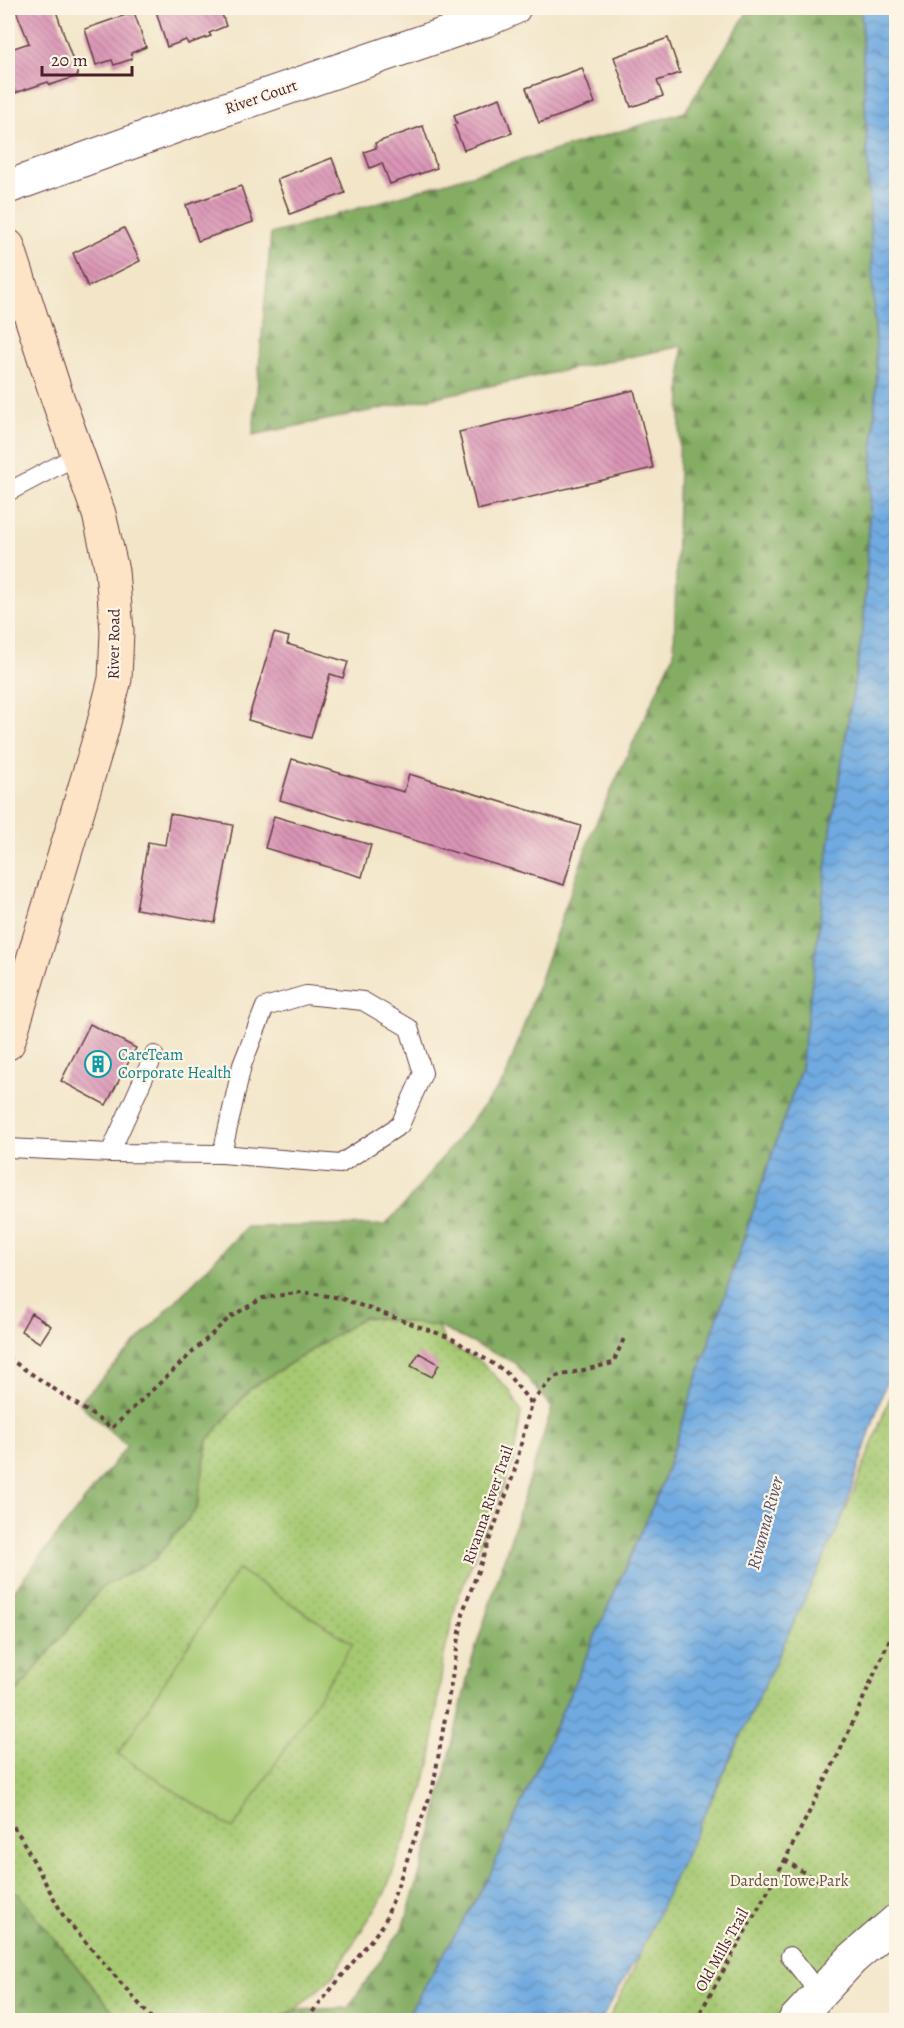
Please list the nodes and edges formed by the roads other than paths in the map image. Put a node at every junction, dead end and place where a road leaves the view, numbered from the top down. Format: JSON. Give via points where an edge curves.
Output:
{"nodes":[{"id":1,"x":514,"y":8,"type":"edge"},
{"id":2,"x":8,"y":187,"type":"edge"},
{"id":3,"x":8,"y":246,"type":"edge"},
{"id":4,"x":78,"y":455,"type":"junction"},
{"id":5,"x":8,"y":492,"type":"edge"},
{"id":6,"x":8,"y":1043,"type":"edge"},
{"id":7,"x":154,"y":1055,"type":"dead end"},
{"id":8,"x":8,"y":1148,"type":"edge"},
{"id":9,"x":110,"y":1153,"type":"junction"},
{"id":10,"x":222,"y":1154,"type":"junction"},
{"id":11,"x":897,"y":1921,"type":"edge"},
{"id":12,"x":790,"y":1956,"type":"dead end"},
{"id":13,"x":819,"y":1993,"type":"junction"},
{"id":14,"x":795,"y":2020,"type":"edge"}],
"edges":[{"from":1,"to":2,"type":"street","name":"River Court"},
{"from":3,"to":4,"type":"street","name":"River Road"},
{"from":4,"to":5,"type":"lane"},
{"from":4,"to":6,"type":"street","name":"River Road","via":[[99,514],[112,571],[116,679]]},
{"from":7,"to":9,"type":"lane"},
{"from":8,"to":9,"type":"lane"},
{"from":9,"to":10,"type":"lane"},
{"from":10,"to":10,"type":"lane","via":[[340,1164],[400,1125],[423,1073],[409,1028],[363,1001],[306,995],[266,1007],[242,1065]]},
{"from":11,"to":13,"type":"street"},
{"from":12,"to":13,"type":"lane"},
{"from":13,"to":14,"type":"street"}]}
